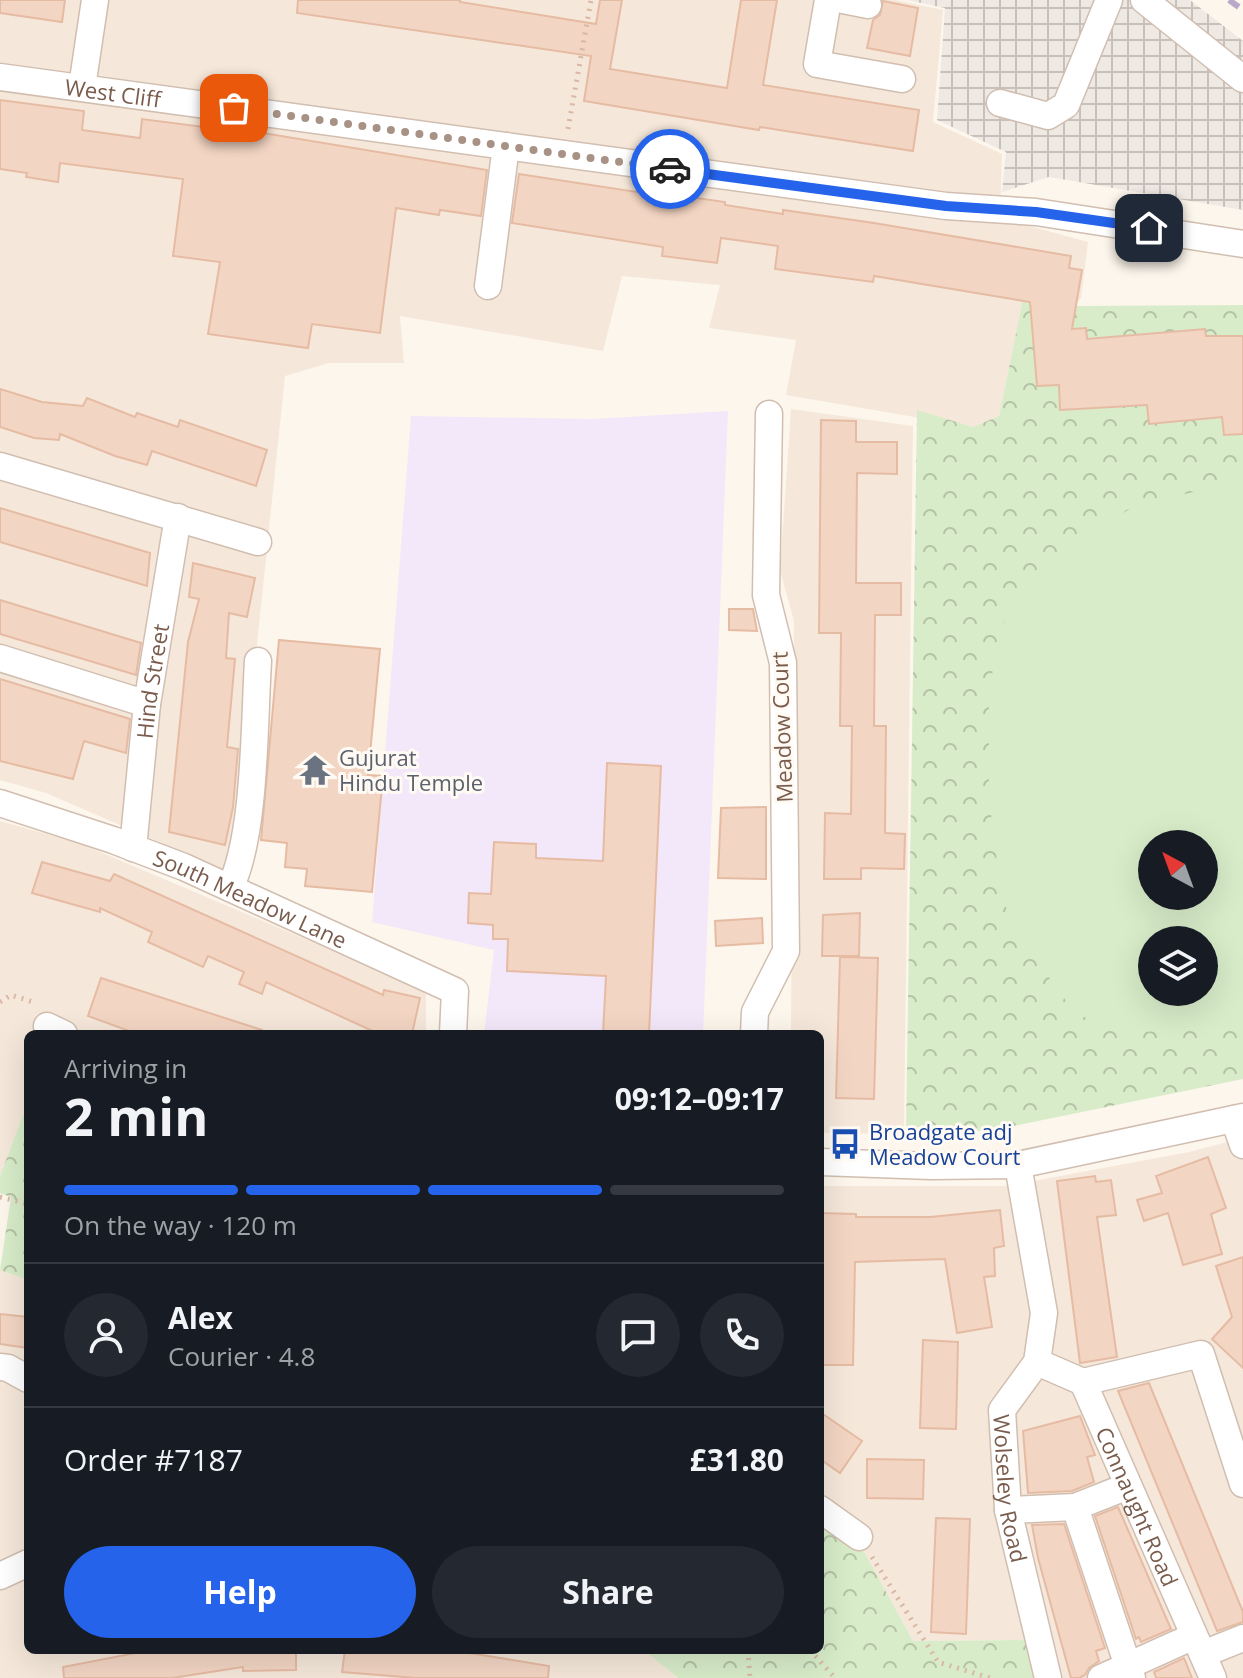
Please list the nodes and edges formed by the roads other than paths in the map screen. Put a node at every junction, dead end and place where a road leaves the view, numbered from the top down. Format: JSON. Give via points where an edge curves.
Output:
{"nodes":[{"id":1,"x":95,"y":0,"type":"edge"},
{"id":2,"x":828,"y":0,"type":"edge"},
{"id":3,"x":1109,"y":0,"type":"edge"},
{"id":4,"x":1144,"y":0,"type":"edge"},
{"id":5,"x":0,"y":77,"type":"edge"},
{"id":6,"x":902,"y":79,"type":"dead end"},
{"id":7,"x":1243,"y":79,"type":"edge"},
{"id":8,"x":82,"y":87,"type":"junction"},
{"id":9,"x":1000,"y":103,"type":"dead end"},
{"id":10,"x":506,"y":146,"type":"junction"},
{"id":11,"x":1243,"y":244,"type":"edge"},
{"id":12,"x":488,"y":286,"type":"dead end"},
{"id":13,"x":769,"y":414,"type":"dead end"},
{"id":14,"x":0,"y":466,"type":"edge"},
{"id":15,"x":178,"y":517,"type":"junction"},
{"id":16,"x":258,"y":542,"type":"dead end"},
{"id":17,"x":0,"y":658,"type":"edge"},
{"id":18,"x":258,"y":661,"type":"dead end"},
{"id":19,"x":147,"y":704,"type":"junction"},
{"id":20,"x":0,"y":803,"type":"edge"},
{"id":21,"x":133,"y":848,"type":"junction"},
{"id":22,"x":230,"y":888,"type":"junction"},
{"id":23,"x":453,"y":1030,"type":"edge"},
{"id":24,"x":754,"y":1030,"type":"edge"},
{"id":25,"x":1239,"y":1118,"type":"edge"},
{"id":26,"x":1243,"y":1145,"type":"edge"},
{"id":27,"x":824,"y":1162,"type":"edge"},
{"id":28,"x":1018,"y":1165,"type":"junction"},
{"id":29,"x":1037,"y":1362,"type":"junction"},
{"id":30,"x":0,"y":1367,"type":"edge"},
{"id":31,"x":24,"y":1377,"type":"edge"},
{"id":32,"x":1083,"y":1382,"type":"junction"},
{"id":33,"x":1243,"y":1484,"type":"edge"},
{"id":34,"x":1128,"y":1486,"type":"junction"},
{"id":35,"x":1075,"y":1507,"type":"junction"},
{"id":36,"x":1008,"y":1510,"type":"junction"},
{"id":37,"x":824,"y":1512,"type":"edge"},
{"id":38,"x":859,"y":1537,"type":"road end"},
{"id":39,"x":24,"y":1565,"type":"edge"},
{"id":40,"x":0,"y":1576,"type":"edge"},
{"id":41,"x":1243,"y":1638,"type":"edge"},
{"id":42,"x":1203,"y":1656,"type":"edge"},
{"id":43,"x":1130,"y":1673,"type":"edge"},
{"id":44,"x":1048,"y":1678,"type":"edge"},
{"id":45,"x":1101,"y":1678,"type":"edge"}],
"edges":[{"from":1,"to":8,"type":"street"},
{"from":2,"to":6,"type":"street","via":[[817,64]]},
{"from":3,"to":9,"type":"street","via":[[1066,105],[1048,116]]},
{"from":4,"to":7,"type":"street"},
{"from":5,"to":8,"type":"street","name":"West Cliff"},
{"from":8,"to":10,"type":"street","name":"West Cliff"},
{"from":10,"to":11,"type":"street","name":"West Cliff","via":[[946,206],[1036,212]]},
{"from":10,"to":12,"type":"street"},
{"from":13,"to":24,"type":"street","name":"Meadow Court","via":[[766,595],[783,663],[786,951],[755,1012]]},
{"from":14,"to":15,"type":"street"},
{"from":15,"to":16,"type":"street"},
{"from":15,"to":19,"type":"street","name":"Hind Street"},
{"from":17,"to":19,"type":"street"},
{"from":18,"to":22,"type":"street","via":[[249,798],[240,867]]},
{"from":19,"to":21,"type":"street","name":"Hind Street"},
{"from":20,"to":21,"type":"street","name":"South Meadow Lane"},
{"from":21,"to":22,"type":"street","name":"South Meadow Lane"},
{"from":22,"to":23,"type":"street","name":"South Meadow Lane","via":[[455,991]]},
{"from":25,"to":26,"type":"street"},
{"from":25,"to":28,"type":"street"},
{"from":27,"to":28,"type":"street"},
{"from":28,"to":29,"type":"street","name":"Wolseley Road","via":[[1044,1313]]},
{"from":29,"to":32,"type":"street"},
{"from":29,"to":36,"type":"street","name":"Wolseley Road","via":[[1002,1410]]},
{"from":30,"to":31,"type":"street"},
{"from":32,"to":33,"type":"street","via":[[1201,1354]]},
{"from":32,"to":34,"type":"street","name":"Connaught Road"},
{"from":34,"to":35,"type":"street"},
{"from":34,"to":42,"type":"street","name":"Connaught Road"},
{"from":35,"to":36,"type":"street"},
{"from":35,"to":43,"type":"street"},
{"from":36,"to":44,"type":"street","name":"Wolseley Road"},
{"from":37,"to":38,"type":"street"},
{"from":39,"to":40,"type":"street"},
{"from":41,"to":42,"type":"street"},
{"from":42,"to":43,"type":"street"},
{"from":43,"to":45,"type":"street"}]}
